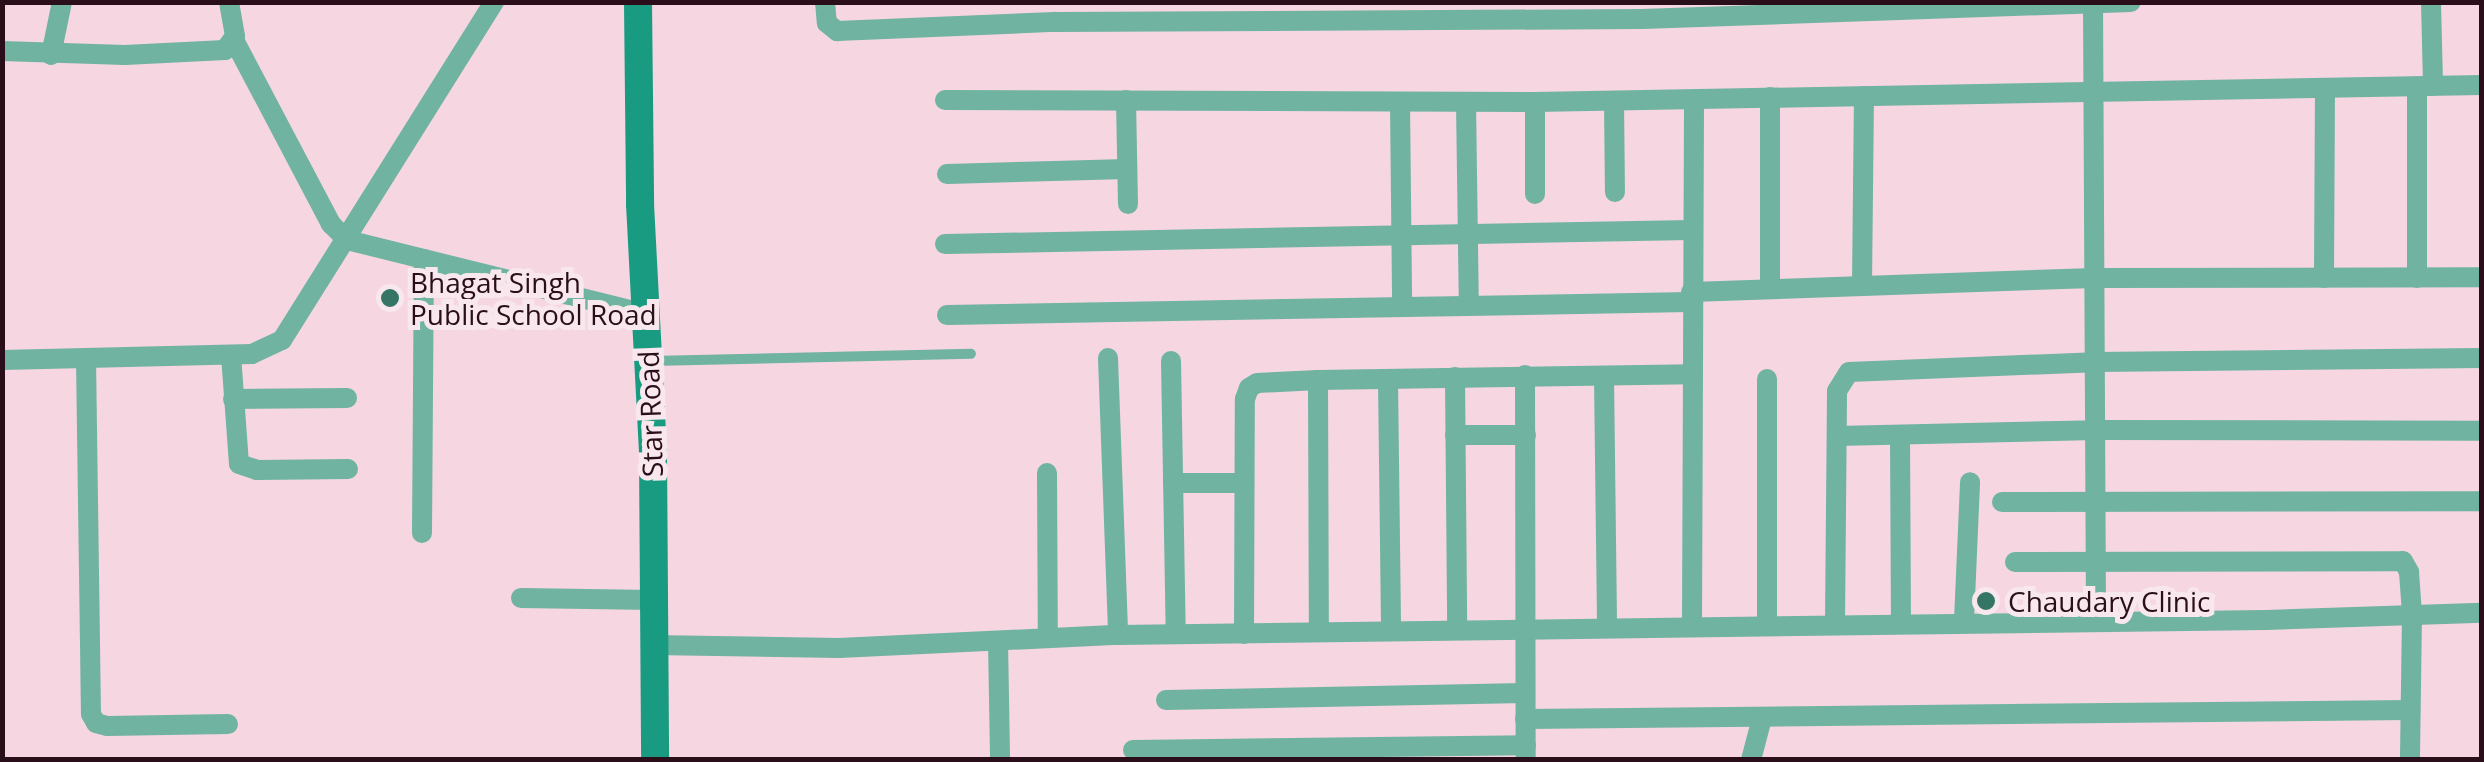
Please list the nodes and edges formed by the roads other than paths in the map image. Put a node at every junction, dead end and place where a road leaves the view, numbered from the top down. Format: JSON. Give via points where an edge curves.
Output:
{"nodes":[{"id":1,"x":62,"y":2,"type":"edge"},
{"id":2,"x":638,"y":2,"type":"edge"},
{"id":3,"x":825,"y":2,"type":"edge"},
{"id":4,"x":2131,"y":2,"type":"edge"},
{"id":5,"x":2431,"y":2,"type":"edge"},
{"id":6,"x":231,"y":3,"type":"edge"},
{"id":7,"x":2093,"y":3,"type":"edge"},
{"id":8,"x":492,"y":4,"type":"edge"},
{"id":9,"x":1451,"y":12,"type":"edge"},
{"id":10,"x":234,"y":40,"type":"junction"},
{"id":11,"x":2,"y":52,"type":"edge"},
{"id":12,"x":51,"y":55,"type":"junction"},
{"id":13,"x":2482,"y":85,"type":"edge"},
{"id":14,"x":2425,"y":86,"type":"junction"},
{"id":15,"x":2325,"y":88,"type":"junction"},
{"id":16,"x":2095,"y":94,"type":"junction"},
{"id":17,"x":1864,"y":96,"type":"junction"},
{"id":18,"x":1770,"y":97,"type":"junction"},
{"id":19,"x":945,"y":100,"type":"dead end"},
{"id":20,"x":1126,"y":100,"type":"junction"},
{"id":21,"x":1694,"y":100,"type":"junction"},
{"id":22,"x":1614,"y":101,"type":"junction"},
{"id":23,"x":1400,"y":102,"type":"junction"},
{"id":24,"x":1466,"y":102,"type":"junction"},
{"id":25,"x":1535,"y":102,"type":"junction"},
{"id":26,"x":1128,"y":169,"type":"junction"},
{"id":27,"x":947,"y":174,"type":"dead end"},
{"id":28,"x":1615,"y":192,"type":"dead end"},
{"id":29,"x":1535,"y":194,"type":"dead end"},
{"id":30,"x":1128,"y":204,"type":"dead end"},
{"id":31,"x":1691,"y":230,"type":"junction"},
{"id":32,"x":1468,"y":235,"type":"junction"},
{"id":33,"x":1401,"y":236,"type":"junction"},
{"id":34,"x":347,"y":240,"type":"junction"},
{"id":35,"x":945,"y":244,"type":"dead end"},
{"id":36,"x":424,"y":259,"type":"junction"},
{"id":37,"x":2482,"y":277,"type":"edge"},
{"id":38,"x":2094,"y":278,"type":"junction"},
{"id":39,"x":2324,"y":278,"type":"junction"},
{"id":40,"x":2417,"y":278,"type":"junction"},
{"id":41,"x":1862,"y":285,"type":"junction"},
{"id":42,"x":1770,"y":289,"type":"junction"},
{"id":43,"x":1690,"y":297,"type":"junction"},
{"id":44,"x":1469,"y":305,"type":"junction"},
{"id":45,"x":1402,"y":306,"type":"junction"},
{"id":46,"x":646,"y":314,"type":"junction"},
{"id":47,"x":947,"y":315,"type":"dead end"},
{"id":48,"x":971,"y":354,"type":"dead end"},
{"id":49,"x":231,"y":355,"type":"junction"},
{"id":50,"x":86,"y":358,"type":"junction"},
{"id":51,"x":1108,"y":358,"type":"dead end"},
{"id":52,"x":2482,"y":358,"type":"edge"},
{"id":53,"x":2,"y":360,"type":"edge"},
{"id":54,"x":1171,"y":361,"type":"dead end"},
{"id":55,"x":650,"y":362,"type":"junction"},
{"id":56,"x":2094,"y":362,"type":"junction"},
{"id":57,"x":1691,"y":374,"type":"junction"},
{"id":58,"x":1525,"y":376,"type":"junction"},
{"id":59,"x":1604,"y":376,"type":"junction"},
{"id":60,"x":1455,"y":377,"type":"junction"},
{"id":61,"x":1388,"y":379,"type":"junction"},
{"id":62,"x":1767,"y":379,"type":"dead end"},
{"id":63,"x":1318,"y":380,"type":"junction"},
{"id":64,"x":346,"y":398,"type":"dead end"},
{"id":65,"x":233,"y":399,"type":"junction"},
{"id":66,"x":2096,"y":430,"type":"junction"},
{"id":67,"x":2482,"y":431,"type":"edge"},
{"id":68,"x":1455,"y":435,"type":"junction"},
{"id":69,"x":1526,"y":435,"type":"junction"},
{"id":70,"x":1900,"y":435,"type":"junction"},
{"id":71,"x":1836,"y":436,"type":"junction"},
{"id":72,"x":348,"y":469,"type":"dead end"},
{"id":73,"x":1046,"y":473,"type":"dead end"},
{"id":74,"x":1970,"y":482,"type":"dead end"},
{"id":75,"x":1244,"y":483,"type":"junction"},
{"id":76,"x":1173,"y":484,"type":"junction"},
{"id":77,"x":2482,"y":501,"type":"edge"},
{"id":78,"x":2002,"y":502,"type":"dead end"},
{"id":79,"x":2097,"y":502,"type":"junction"},
{"id":80,"x":422,"y":533,"type":"dead end"},
{"id":81,"x":2015,"y":562,"type":"dead end"},
{"id":82,"x":2098,"y":562,"type":"junction"},
{"id":83,"x":521,"y":598,"type":"dead end"},
{"id":84,"x":652,"y":600,"type":"junction"},
{"id":85,"x":2482,"y":613,"type":"edge"},
{"id":86,"x":2412,"y":614,"type":"junction"},
{"id":87,"x":2096,"y":619,"type":"junction"},
{"id":88,"x":1964,"y":621,"type":"junction"},
{"id":89,"x":1901,"y":622,"type":"junction"},
{"id":90,"x":1835,"y":623,"type":"junction"},
{"id":91,"x":1767,"y":624,"type":"junction"},
{"id":92,"x":1692,"y":626,"type":"junction"},
{"id":93,"x":1607,"y":628,"type":"junction"},
{"id":94,"x":1525,"y":629,"type":"junction"},
{"id":95,"x":1391,"y":630,"type":"junction"},
{"id":96,"x":1457,"y":630,"type":"junction"},
{"id":97,"x":1319,"y":632,"type":"junction"},
{"id":98,"x":1176,"y":634,"type":"junction"},
{"id":99,"x":1244,"y":634,"type":"junction"},
{"id":100,"x":1118,"y":635,"type":"junction"},
{"id":101,"x":1048,"y":638,"type":"junction"},
{"id":102,"x":998,"y":641,"type":"junction"},
{"id":103,"x":652,"y":645,"type":"junction"},
{"id":104,"x":1525,"y":693,"type":"junction"},
{"id":105,"x":1166,"y":700,"type":"dead end"},
{"id":106,"x":2410,"y":710,"type":"junction"},
{"id":107,"x":1762,"y":718,"type":"junction"},
{"id":108,"x":1525,"y":719,"type":"junction"},
{"id":109,"x":228,"y":724,"type":"dead end"},
{"id":110,"x":1132,"y":750,"type":"dead end"},
{"id":111,"x":1526,"y":752,"type":"edge"},
{"id":112,"x":655,"y":760,"type":"edge"},
{"id":113,"x":1000,"y":760,"type":"edge"},
{"id":114,"x":1752,"y":760,"type":"edge"},
{"id":115,"x":2410,"y":760,"type":"edge"}],
"edges":[{"from":1,"to":12,"type":"street"},
{"from":2,"to":46,"type":"street","name":"Star Road"},
{"from":3,"to":9,"type":"street","via":[[827,23],[837,31]]},
{"from":4,"to":7,"type":"street"},
{"from":5,"to":14,"type":"street"},
{"from":6,"to":10,"type":"street"},
{"from":7,"to":9,"type":"street"},
{"from":7,"to":16,"type":"street"},
{"from":8,"to":34,"type":"street"},
{"from":10,"to":12,"type":"street","via":[[220,51]]},
{"from":10,"to":34,"type":"street","via":[[331,224]]},
{"from":11,"to":12,"type":"street"},
{"from":13,"to":14,"type":"street"},
{"from":14,"to":15,"type":"street"},
{"from":14,"to":40,"type":"street"},
{"from":15,"to":16,"type":"street"},
{"from":15,"to":39,"type":"street"},
{"from":16,"to":17,"type":"street"},
{"from":16,"to":38,"type":"street"},
{"from":17,"to":18,"type":"street"},
{"from":17,"to":41,"type":"street"},
{"from":18,"to":21,"type":"street"},
{"from":18,"to":42,"type":"street"},
{"from":19,"to":20,"type":"street"},
{"from":20,"to":23,"type":"street"},
{"from":20,"to":26,"type":"street"},
{"from":21,"to":22,"type":"street"},
{"from":21,"to":31,"type":"street"},
{"from":22,"to":25,"type":"street"},
{"from":22,"to":28,"type":"street"},
{"from":23,"to":24,"type":"street"},
{"from":23,"to":33,"type":"street"},
{"from":24,"to":25,"type":"street"},
{"from":24,"to":32,"type":"street"},
{"from":25,"to":29,"type":"street"},
{"from":26,"to":27,"type":"street"},
{"from":26,"to":30,"type":"street"},
{"from":31,"to":32,"type":"street"},
{"from":31,"to":43,"type":"street"},
{"from":32,"to":33,"type":"street"},
{"from":32,"to":44,"type":"street"},
{"from":33,"to":35,"type":"street"},
{"from":33,"to":45,"type":"street"},
{"from":34,"to":36,"type":"street"},
{"from":34,"to":49,"type":"street","via":[[282,340],[268,350]]},
{"from":36,"to":46,"type":"street"},
{"from":36,"to":80,"type":"street"},
{"from":37,"to":40,"type":"street"},
{"from":38,"to":39,"type":"street"},
{"from":38,"to":41,"type":"street"},
{"from":38,"to":56,"type":"street"},
{"from":39,"to":40,"type":"street"},
{"from":41,"to":42,"type":"street"},
{"from":42,"to":43,"type":"street"},
{"from":43,"to":44,"type":"street"},
{"from":43,"to":57,"type":"street"},
{"from":44,"to":45,"type":"street"},
{"from":45,"to":47,"type":"street"},
{"from":46,"to":55,"type":"street","name":"Star Road"},
{"from":48,"to":55,"type":"lane"},
{"from":49,"to":50,"type":"street"},
{"from":49,"to":65,"type":"street"},
{"from":50,"to":53,"type":"street"},
{"from":50,"to":109,"type":"street","via":[[91,714],[108,726]]},
{"from":51,"to":100,"type":"street"},
{"from":52,"to":56,"type":"street"},
{"from":54,"to":76,"type":"street"},
{"from":55,"to":84,"type":"street","name":"Star Road"},
{"from":56,"to":66,"type":"street"},
{"from":56,"to":71,"type":"street","via":[[1849,372],[1837,391]]},
{"from":57,"to":59,"type":"street"},
{"from":57,"to":92,"type":"street"},
{"from":58,"to":59,"type":"street"},
{"from":58,"to":60,"type":"street"},
{"from":58,"to":69,"type":"street"},
{"from":59,"to":93,"type":"street"},
{"from":60,"to":61,"type":"street"},
{"from":60,"to":68,"type":"street"},
{"from":61,"to":63,"type":"street"},
{"from":61,"to":95,"type":"street"},
{"from":62,"to":91,"type":"street"},
{"from":63,"to":75,"type":"street","via":[[1249,388]]},
{"from":63,"to":97,"type":"street"},
{"from":64,"to":65,"type":"street"},
{"from":65,"to":72,"type":"street","via":[[239,464],[256,470]]},
{"from":66,"to":67,"type":"street"},
{"from":66,"to":70,"type":"street"},
{"from":66,"to":79,"type":"street"},
{"from":68,"to":69,"type":"street"},
{"from":68,"to":96,"type":"street"},
{"from":69,"to":94,"type":"street"},
{"from":70,"to":71,"type":"street"},
{"from":70,"to":89,"type":"street"},
{"from":71,"to":90,"type":"street"},
{"from":73,"to":101,"type":"street"},
{"from":74,"to":88,"type":"street"},
{"from":75,"to":76,"type":"street"},
{"from":75,"to":99,"type":"street"},
{"from":76,"to":98,"type":"street"},
{"from":77,"to":79,"type":"street"},
{"from":78,"to":79,"type":"street"},
{"from":79,"to":82,"type":"street"},
{"from":81,"to":82,"type":"street"},
{"from":82,"to":86,"type":"street","via":[[2398,560],[2409,572]]},
{"from":82,"to":87,"type":"street"},
{"from":83,"to":84,"type":"street"},
{"from":84,"to":103,"type":"street","name":"Star Road"},
{"from":85,"to":86,"type":"street"},
{"from":86,"to":87,"type":"street"},
{"from":86,"to":106,"type":"street"},
{"from":87,"to":88,"type":"street"},
{"from":88,"to":89,"type":"street"},
{"from":89,"to":90,"type":"street"},
{"from":90,"to":91,"type":"street"},
{"from":91,"to":92,"type":"street"},
{"from":92,"to":93,"type":"street"},
{"from":93,"to":94,"type":"street"},
{"from":94,"to":96,"type":"street"},
{"from":94,"to":104,"type":"street"},
{"from":95,"to":96,"type":"street"},
{"from":95,"to":97,"type":"street"},
{"from":97,"to":99,"type":"street"},
{"from":98,"to":99,"type":"street"},
{"from":98,"to":100,"type":"street"},
{"from":100,"to":101,"type":"street"},
{"from":101,"to":102,"type":"street"},
{"from":102,"to":103,"type":"street","via":[[839,648]]},
{"from":102,"to":113,"type":"street"},
{"from":103,"to":112,"type":"street","name":"Star Road"},
{"from":104,"to":105,"type":"street"},
{"from":104,"to":108,"type":"street"},
{"from":106,"to":107,"type":"street"},
{"from":106,"to":115,"type":"street"},
{"from":107,"to":108,"type":"street"},
{"from":107,"to":114,"type":"street"},
{"from":108,"to":111,"type":"street"},
{"from":110,"to":111,"type":"street"}]}
